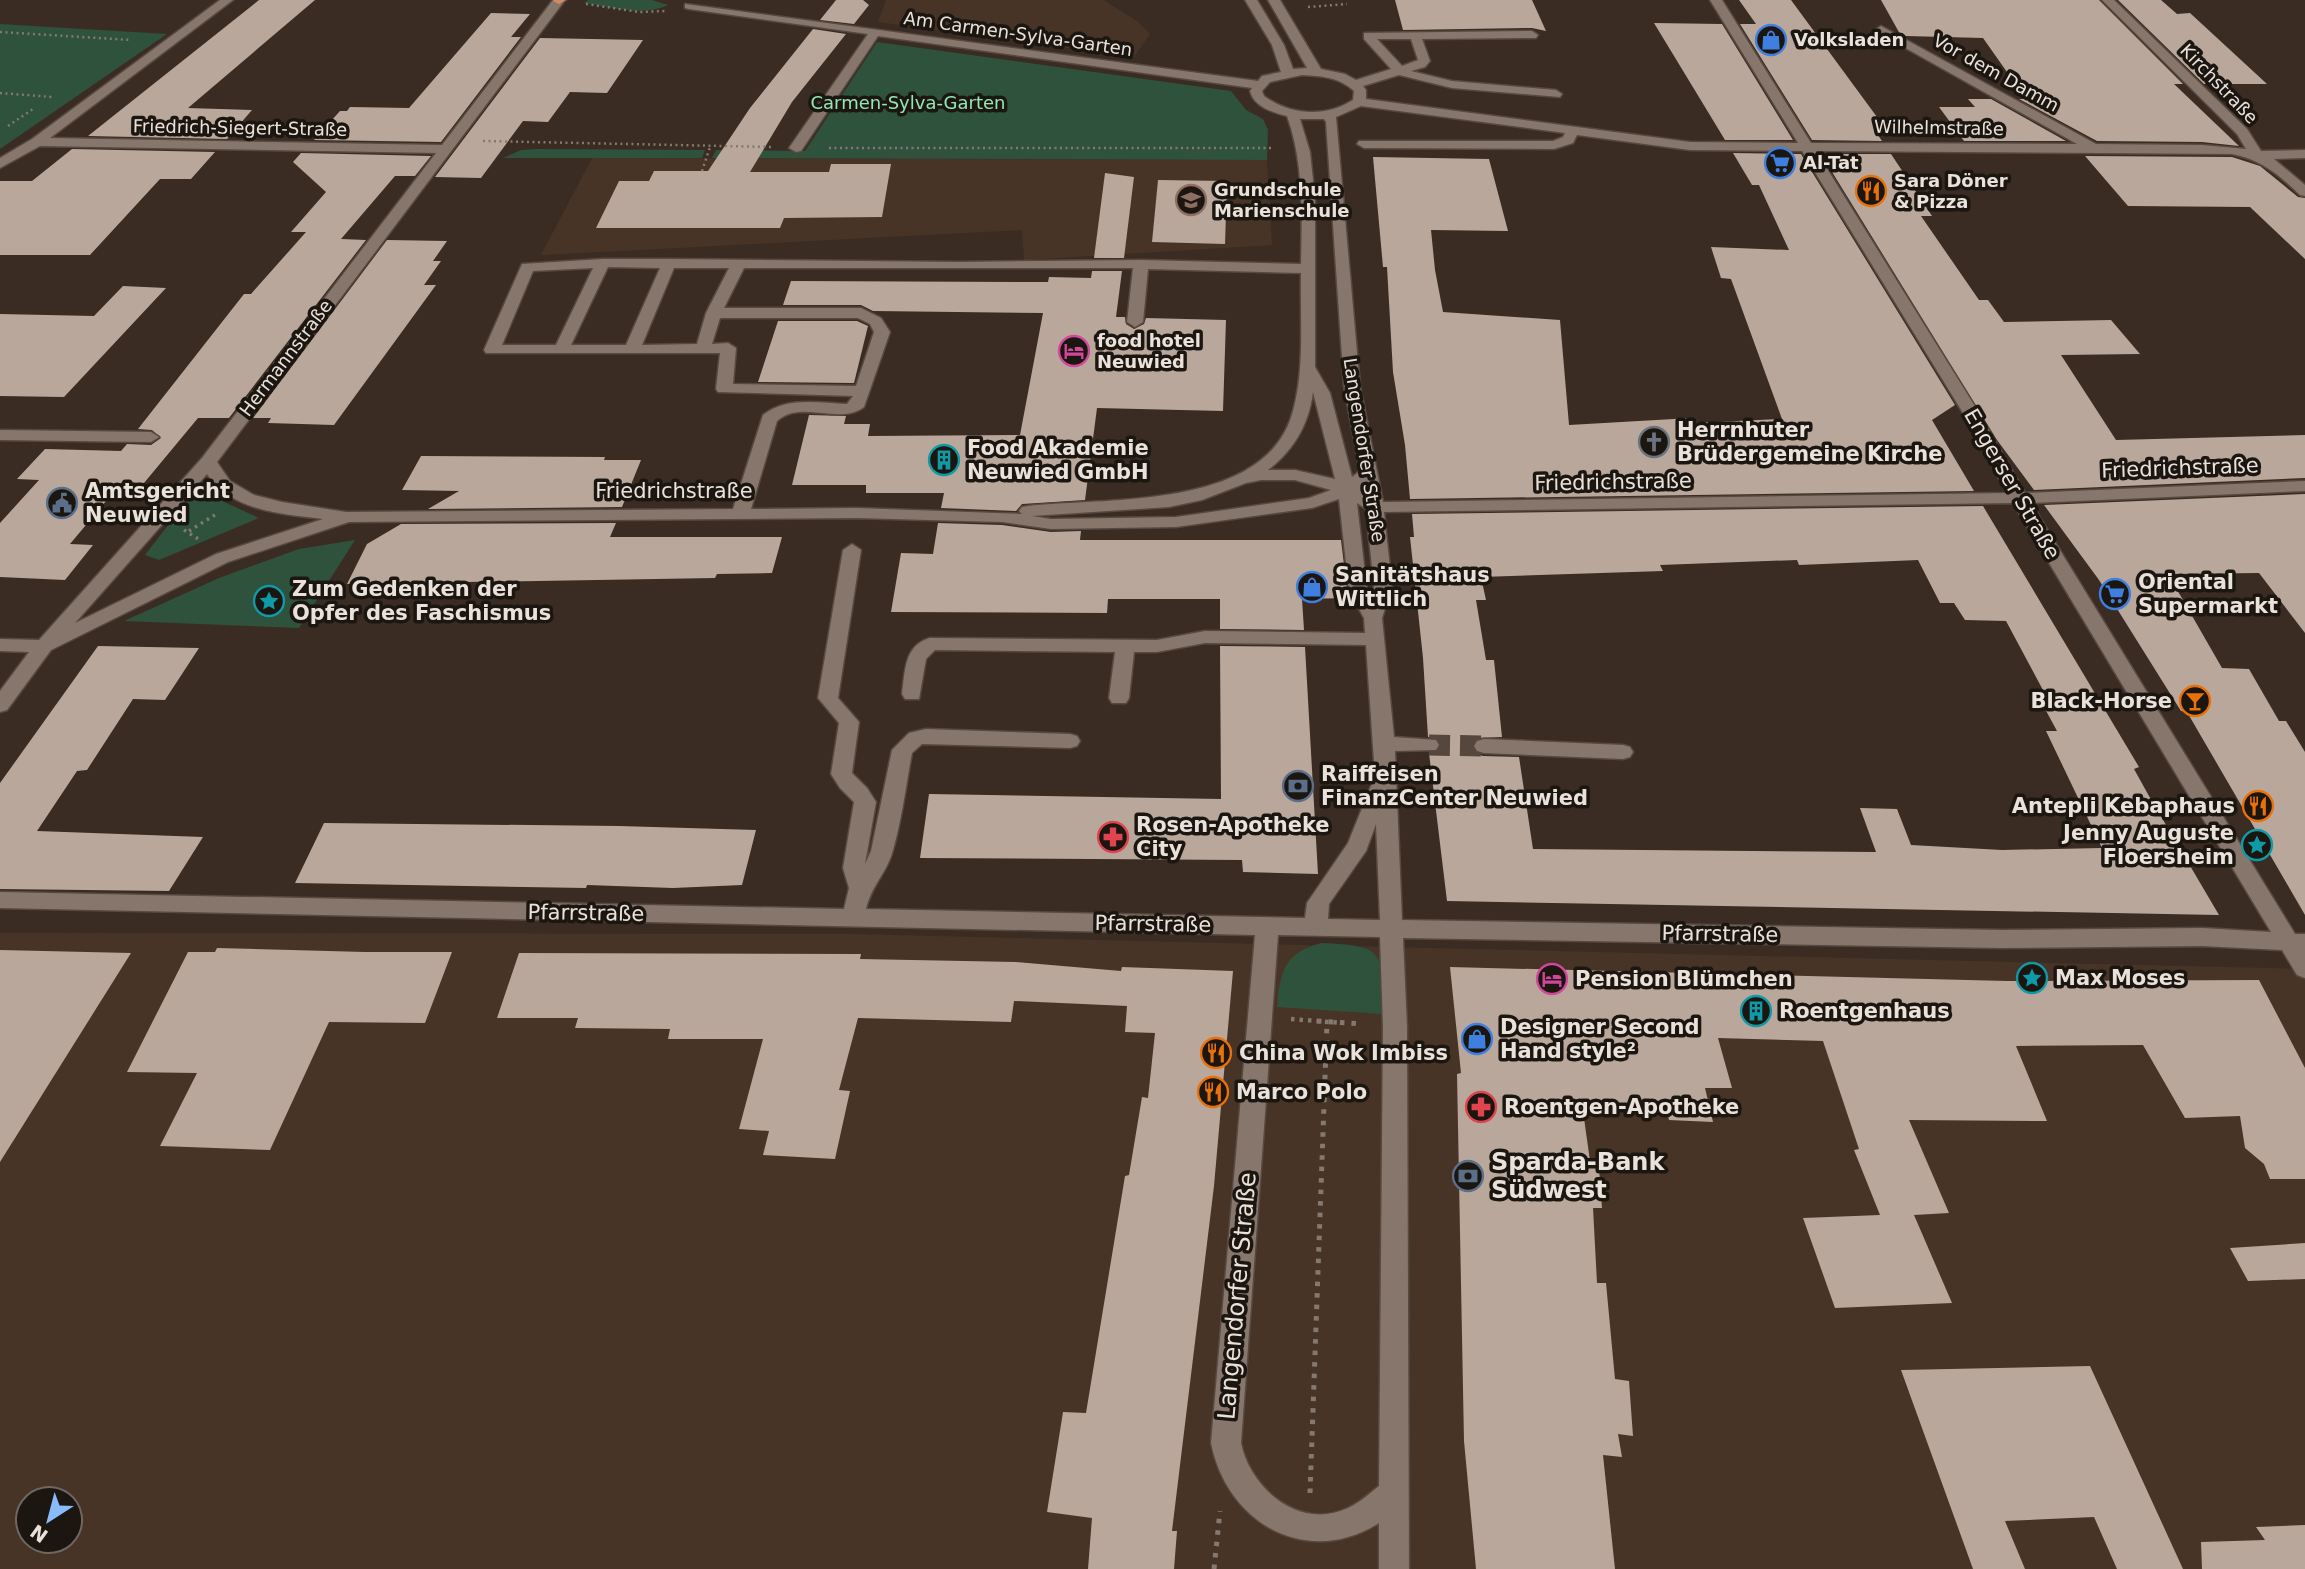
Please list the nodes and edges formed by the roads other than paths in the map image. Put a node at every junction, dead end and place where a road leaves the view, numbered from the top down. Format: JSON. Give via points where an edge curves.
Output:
{"nodes":[{"id":1,"x":227,"y":0,"type":"edge"},
{"id":2,"x":559,"y":0,"type":"edge"},
{"id":3,"x":1251,"y":0,"type":"edge"},
{"id":4,"x":1274,"y":0,"type":"edge"},
{"id":5,"x":1716,"y":0,"type":"edge"},
{"id":6,"x":2108,"y":0,"type":"edge"},
{"id":7,"x":689,"y":6,"type":"road end"},
{"id":8,"x":1881,"y":30,"type":"dead end"},
{"id":9,"x":876,"y":32,"type":"junction"},
{"id":10,"x":1415,"y":35,"type":"junction"},
{"id":11,"x":1532,"y":35,"type":"dead end"},
{"id":12,"x":1396,"y":66,"type":"junction"},
{"id":13,"x":1317,"y":72,"type":"junction"},
{"id":14,"x":1288,"y":73,"type":"junction"},
{"id":15,"x":1340,"y":76,"type":"junction"},
{"id":16,"x":1355,"y":84,"type":"junction"},
{"id":17,"x":1259,"y":85,"type":"junction"},
{"id":18,"x":1556,"y":94,"type":"dead end"},
{"id":19,"x":1359,"y":102,"type":"junction"},
{"id":20,"x":1292,"y":114,"type":"junction"},
{"id":21,"x":1329,"y":114,"type":"junction"},
{"id":22,"x":1572,"y":132,"type":"junction"},
{"id":23,"x":37,"y":142,"type":"junction"},
{"id":24,"x":1364,"y":144,"type":"dead end"},
{"id":25,"x":446,"y":145,"type":"junction"},
{"id":26,"x":1805,"y":145,"type":"junction"},
{"id":27,"x":796,"y":148,"type":"road end"},
{"id":28,"x":2093,"y":148,"type":"junction"},
{"id":29,"x":2305,"y":154,"type":"edge"},
{"id":30,"x":2257,"y":155,"type":"junction"},
{"id":31,"x":0,"y":164,"type":"edge"},
{"id":32,"x":2305,"y":192,"type":"edge"},
{"id":33,"x":603,"y":263,"type":"junction"},
{"id":34,"x":669,"y":263,"type":"junction"},
{"id":35,"x":739,"y":264,"type":"junction"},
{"id":36,"x":1141,"y":264,"type":"junction"},
{"id":37,"x":1309,"y":268,"type":"junction"},
{"id":38,"x":714,"y":313,"type":"junction"},
{"id":39,"x":1135,"y":322,"type":"dead end"},
{"id":40,"x":703,"y":349,"type":"junction"},
{"id":41,"x":561,"y":350,"type":"junction"},
{"id":42,"x":632,"y":350,"type":"junction"},
{"id":43,"x":1306,"y":365,"type":"junction"},
{"id":44,"x":863,"y":391,"type":"junction"},
{"id":45,"x":7,"y":435,"type":"edge"},
{"id":46,"x":151,"y":437,"type":"dead end"},
{"id":47,"x":0,"y":449,"type":"edge"},
{"id":48,"x":208,"y":462,"type":"junction"},
{"id":49,"x":1370,"y":471,"type":"junction"},
{"id":50,"x":1243,"y":478,"type":"junction"},
{"id":51,"x":2305,"y":486,"type":"edge"},
{"id":52,"x":1347,"y":490,"type":"junction"},
{"id":53,"x":2019,"y":498,"type":"junction"},
{"id":54,"x":1296,"y":506,"type":"junction"},
{"id":55,"x":1376,"y":508,"type":"junction"},
{"id":56,"x":741,"y":513,"type":"junction"},
{"id":57,"x":346,"y":517,"type":"junction"},
{"id":58,"x":1002,"y":517,"type":"junction"},
{"id":59,"x":1351,"y":521,"type":"junction"},
{"id":60,"x":852,"y":550,"type":"dead end"},
{"id":61,"x":1373,"y":618,"type":"junction"},
{"id":62,"x":1376,"y":639,"type":"junction"},
{"id":63,"x":0,"y":645,"type":"edge"},
{"id":64,"x":44,"y":646,"type":"junction"},
{"id":65,"x":1125,"y":646,"type":"junction"},
{"id":66,"x":912,"y":694,"type":"dead end"},
{"id":67,"x":1119,"y":698,"type":"dead end"},
{"id":68,"x":0,"y":705,"type":"edge"},
{"id":69,"x":1070,"y":741,"type":"dead end"},
{"id":70,"x":1384,"y":744,"type":"junction"},
{"id":71,"x":1429,"y":745,"type":"tunnel mouth"},
{"id":72,"x":1484,"y":746,"type":"tunnel mouth"},
{"id":73,"x":1623,"y":752,"type":"dead end"},
{"id":74,"x":1385,"y":769,"type":"junction"},
{"id":75,"x":859,"y":888,"type":"junction"},
{"id":76,"x":0,"y":900,"type":"edge"},
{"id":77,"x":853,"y":918,"type":"junction"},
{"id":78,"x":1267,"y":926,"type":"junction"},
{"id":79,"x":1316,"y":928,"type":"junction"},
{"id":80,"x":1392,"y":929,"type":"junction"},
{"id":81,"x":2295,"y":942,"type":"edge"},
{"id":82,"x":2305,"y":970,"type":"edge"},
{"id":83,"x":1395,"y":1493,"type":"junction"},
{"id":84,"x":1394,"y":1569,"type":"edge"}],
"edges":[{"from":1,"to":23,"type":"street"},
{"from":2,"to":25,"type":"street","name":"Hermannstraße"},
{"from":3,"to":14,"type":"street","via":[[1279,45]]},
{"from":4,"to":13,"type":"street"},
{"from":5,"to":26,"type":"street","name":"Engerser Straße"},
{"from":6,"to":30,"type":"street","name":"Kirchstraße","via":[[2242,132]]},
{"from":7,"to":9,"type":"street","name":"Am Carmen-Sylva-Garten"},
{"from":8,"to":28,"type":"street","name":"Vor dem Damm"},
{"from":9,"to":17,"type":"street","name":"Am Carmen-Sylva-Garten"},
{"from":9,"to":27,"type":"street"},
{"from":10,"to":11,"type":"street"},
{"from":10,"to":12,"type":"street","via":[[1424,61]]},
{"from":10,"to":12,"type":"street","via":[[1368,36]]},
{"from":12,"to":15,"type":"street"},
{"from":12,"to":16,"type":"street"},
{"from":12,"to":18,"type":"street","via":[[1440,82]]},
{"from":13,"to":14,"type":"street"},
{"from":13,"to":15,"type":"street"},
{"from":14,"to":17,"type":"street"},
{"from":15,"to":16,"type":"street"},
{"from":16,"to":19,"type":"street","via":[[1362,96]]},
{"from":17,"to":20,"type":"street","via":[[1258,98],[1265,105]]},
{"from":19,"to":21,"type":"street"},
{"from":19,"to":22,"type":"street","name":"Wilhelmstraße"},
{"from":20,"to":21,"type":"street"},
{"from":20,"to":37,"type":"street","via":[[1300,130],[1305,168]]},
{"from":21,"to":49,"type":"street","name":"Langendorfer Straße","via":[[1352,386]]},
{"from":22,"to":24,"type":"street","via":[[1568,140],[1554,145]]},
{"from":22,"to":26,"type":"street","name":"Wilhelmstraße","via":[[1690,146]]},
{"from":23,"to":25,"type":"street","name":"Friedrich-Siegert-Straße"},
{"from":23,"to":31,"type":"street"},
{"from":25,"to":48,"type":"street","name":"Hermannstraße"},
{"from":26,"to":28,"type":"street","name":"Wilhelmstraße"},
{"from":26,"to":53,"type":"street","name":"Engerser Straße"},
{"from":28,"to":30,"type":"street","name":"Wilhelmstraße","via":[[2232,150]]},
{"from":29,"to":30,"type":"street","name":"Wilhelmstraße"},
{"from":30,"to":32,"type":"street","name":"Kirchstraße","via":[[2276,165]]},
{"from":33,"to":34,"type":"street"},
{"from":33,"to":41,"type":"street"},
{"from":33,"to":41,"type":"street","via":[[527,267],[492,350]]},
{"from":34,"to":35,"type":"street"},
{"from":34,"to":42,"type":"street"},
{"from":35,"to":36,"type":"street"},
{"from":35,"to":38,"type":"street"},
{"from":36,"to":37,"type":"street"},
{"from":36,"to":39,"type":"street"},
{"from":37,"to":43,"type":"street"},
{"from":38,"to":40,"type":"street"},
{"from":38,"to":44,"type":"street","via":[[861,313],[876,321],[882,332]]},
{"from":40,"to":42,"type":"street"},
{"from":40,"to":44,"type":"street","via":[[728,348],[724,389]]},
{"from":41,"to":42,"type":"street"},
{"from":43,"to":50,"type":"street","name":"Friedrichstraße","via":[[1295,429],[1273,457]]},
{"from":43,"to":52,"type":"street","name":"Langendorfer Straße","via":[[1322,393]]},
{"from":44,"to":56,"type":"street","via":[[851,409],[790,407],[775,411]]},
{"from":45,"to":46,"type":"street"},
{"from":45,"to":47,"type":"street"},
{"from":48,"to":57,"type":"street","name":"Friedrichstraße","via":[[224,486],[243,496]]},
{"from":48,"to":64,"type":"street","name":"Hermannstraße"},
{"from":49,"to":52,"type":"street","name":"Friedrichstraße"},
{"from":49,"to":55,"type":"street","name":"Langendorfer Straße"},
{"from":50,"to":52,"type":"street","name":"Friedrichstraße","via":[[1289,473],[1319,478]]},
{"from":50,"to":58,"type":"street","name":"Friedrichstraße","via":[[1207,494],[1171,502],[1046,509]]},
{"from":51,"to":53,"type":"street","name":"Friedrichstraße"},
{"from":52,"to":54,"type":"street","name":"Friedrichstraße"},
{"from":52,"to":55,"type":"street","name":"Friedrichstraße"},
{"from":52,"to":59,"type":"street","name":"Langendorfer Straße"},
{"from":53,"to":55,"type":"street","name":"Friedrichstraße"},
{"from":53,"to":81,"type":"street","name":"Engerser Straße"},
{"from":54,"to":58,"type":"street","name":"Friedrichstraße","via":[[1176,522],[1051,524]]},
{"from":54,"to":59,"type":"street","name":"Friedrichstraße"},
{"from":55,"to":61,"type":"street","name":"Langendorfer Straße","via":[[1383,587]]},
{"from":56,"to":57,"type":"street","name":"Friedrichstraße"},
{"from":56,"to":58,"type":"street","name":"Friedrichstraße"},
{"from":57,"to":64,"type":"street","name":"Friedrichstraße","via":[[222,558]]},
{"from":59,"to":61,"type":"street","name":"Langendorfer Straße","via":[[1358,591]]},
{"from":60,"to":75,"type":"street","via":[[828,698],[849,722],[841,774],[865,803],[854,868]]},
{"from":61,"to":62,"type":"street","name":"Langendorfer Straße"},
{"from":62,"to":65,"type":"street","via":[[1205,637],[1157,646]]},
{"from":62,"to":70,"type":"street","name":"Langendorfer Straße"},
{"from":63,"to":64,"type":"street"},
{"from":64,"to":68,"type":"street","name":"Hermannstraße"},
{"from":65,"to":66,"type":"street","via":[[929,644],[917,657]]},
{"from":65,"to":67,"type":"street"},
{"from":69,"to":75,"type":"street","via":[[926,736],[907,744],[877,866]]},
{"from":70,"to":71,"type":"street"},
{"from":70,"to":74,"type":"street","name":"Langendorfer Straße"},
{"from":72,"to":73,"type":"street"},
{"from":74,"to":79,"type":"street","name":"Langendorfer Straße","via":[[1358,845],[1318,903]]},
{"from":74,"to":80,"type":"street","name":"Langendorfer Straße"},
{"from":75,"to":77,"type":"street"},
{"from":76,"to":77,"type":"street","name":"Pfarrstraße"},
{"from":77,"to":78,"type":"street","name":"Pfarrstraße"},
{"from":78,"to":79,"type":"street","name":"Pfarrstraße"},
{"from":78,"to":83,"type":"street","name":"Langendorfer Straße","via":[[1226,1443],[1233,1471],[1252,1499],[1269,1513],[1308,1528],[1347,1525]]},
{"from":79,"to":80,"type":"street","name":"Pfarrstraße"},
{"from":80,"to":81,"type":"street","name":"Pfarrstraße"},
{"from":80,"to":83,"type":"street","name":"Langendorfer Straße"},
{"from":81,"to":82,"type":"street","name":"Engerser Straße"},
{"from":83,"to":84,"type":"street","name":"Langendorfer Straße"}]}
